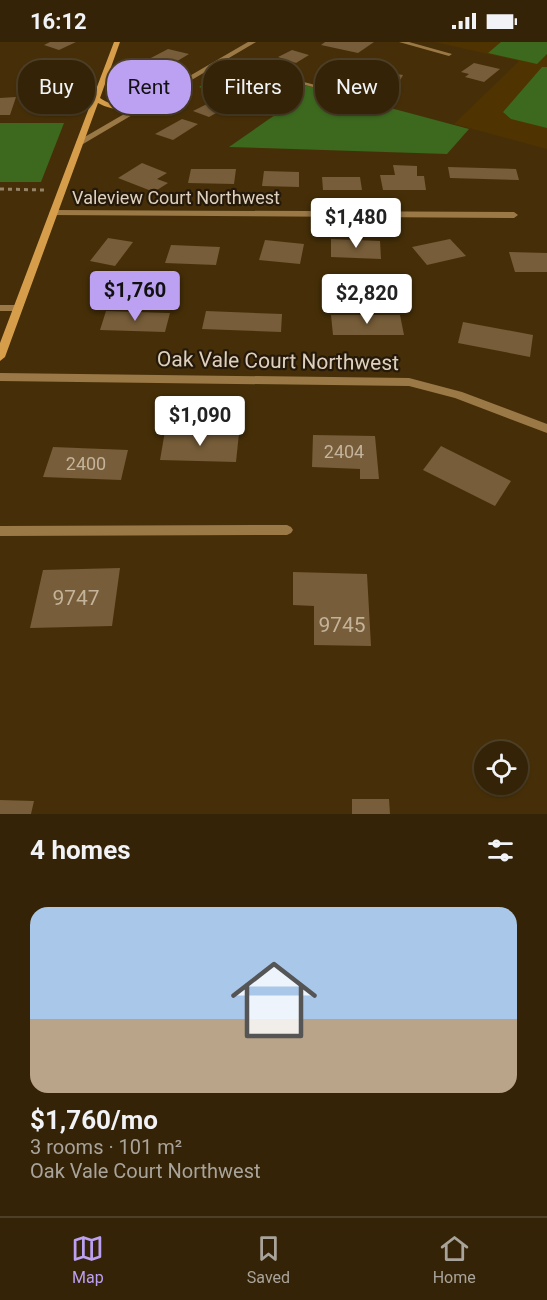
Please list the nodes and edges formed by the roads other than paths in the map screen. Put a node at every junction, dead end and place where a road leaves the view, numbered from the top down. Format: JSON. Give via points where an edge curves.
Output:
{"nodes":[{"id":1,"x":117,"y":42,"type":"edge"},
{"id":2,"x":254,"y":42,"type":"edge"},
{"id":3,"x":402,"y":42,"type":"edge"},
{"id":4,"x":449,"y":54,"type":"dead end"},
{"id":5,"x":223,"y":60,"type":"edge"},
{"id":6,"x":96,"y":98,"type":"junction"},
{"id":7,"x":107,"y":104,"type":"edge"},
{"id":8,"x":128,"y":114,"type":"edge"},
{"id":9,"x":80,"y":142,"type":"junction"},
{"id":10,"x":52,"y":213,"type":"junction"},
{"id":11,"x":514,"y":215,"type":"dead end"},
{"id":12,"x":0,"y":308,"type":"edge"},
{"id":13,"x":18,"y":308,"type":"junction"},
{"id":14,"x":0,"y":357,"type":"edge"},
{"id":15,"x":0,"y":377,"type":"edge"},
{"id":16,"x":547,"y":429,"type":"edge"},
{"id":17,"x":287,"y":530,"type":"dead end"},
{"id":18,"x":0,"y":531,"type":"edge"}],
"edges":[{"from":1,"to":6,"type":"main road"},
{"from":2,"to":5,"type":"street"},
{"from":3,"to":4,"type":"lane"},
{"from":6,"to":7,"type":"main road"},
{"from":6,"to":9,"type":"main road"},
{"from":8,"to":9,"type":"street"},
{"from":9,"to":10,"type":"main road"},
{"from":10,"to":11,"type":"street","name":"Valeview Court Northwest"},
{"from":10,"to":13,"type":"main road"},
{"from":12,"to":13,"type":"street"},
{"from":13,"to":14,"type":"main road"},
{"from":15,"to":16,"type":"street","name":"Oak Vale Court Northwest","via":[[409,382],[458,395]]},
{"from":17,"to":18,"type":"lane"}]}
